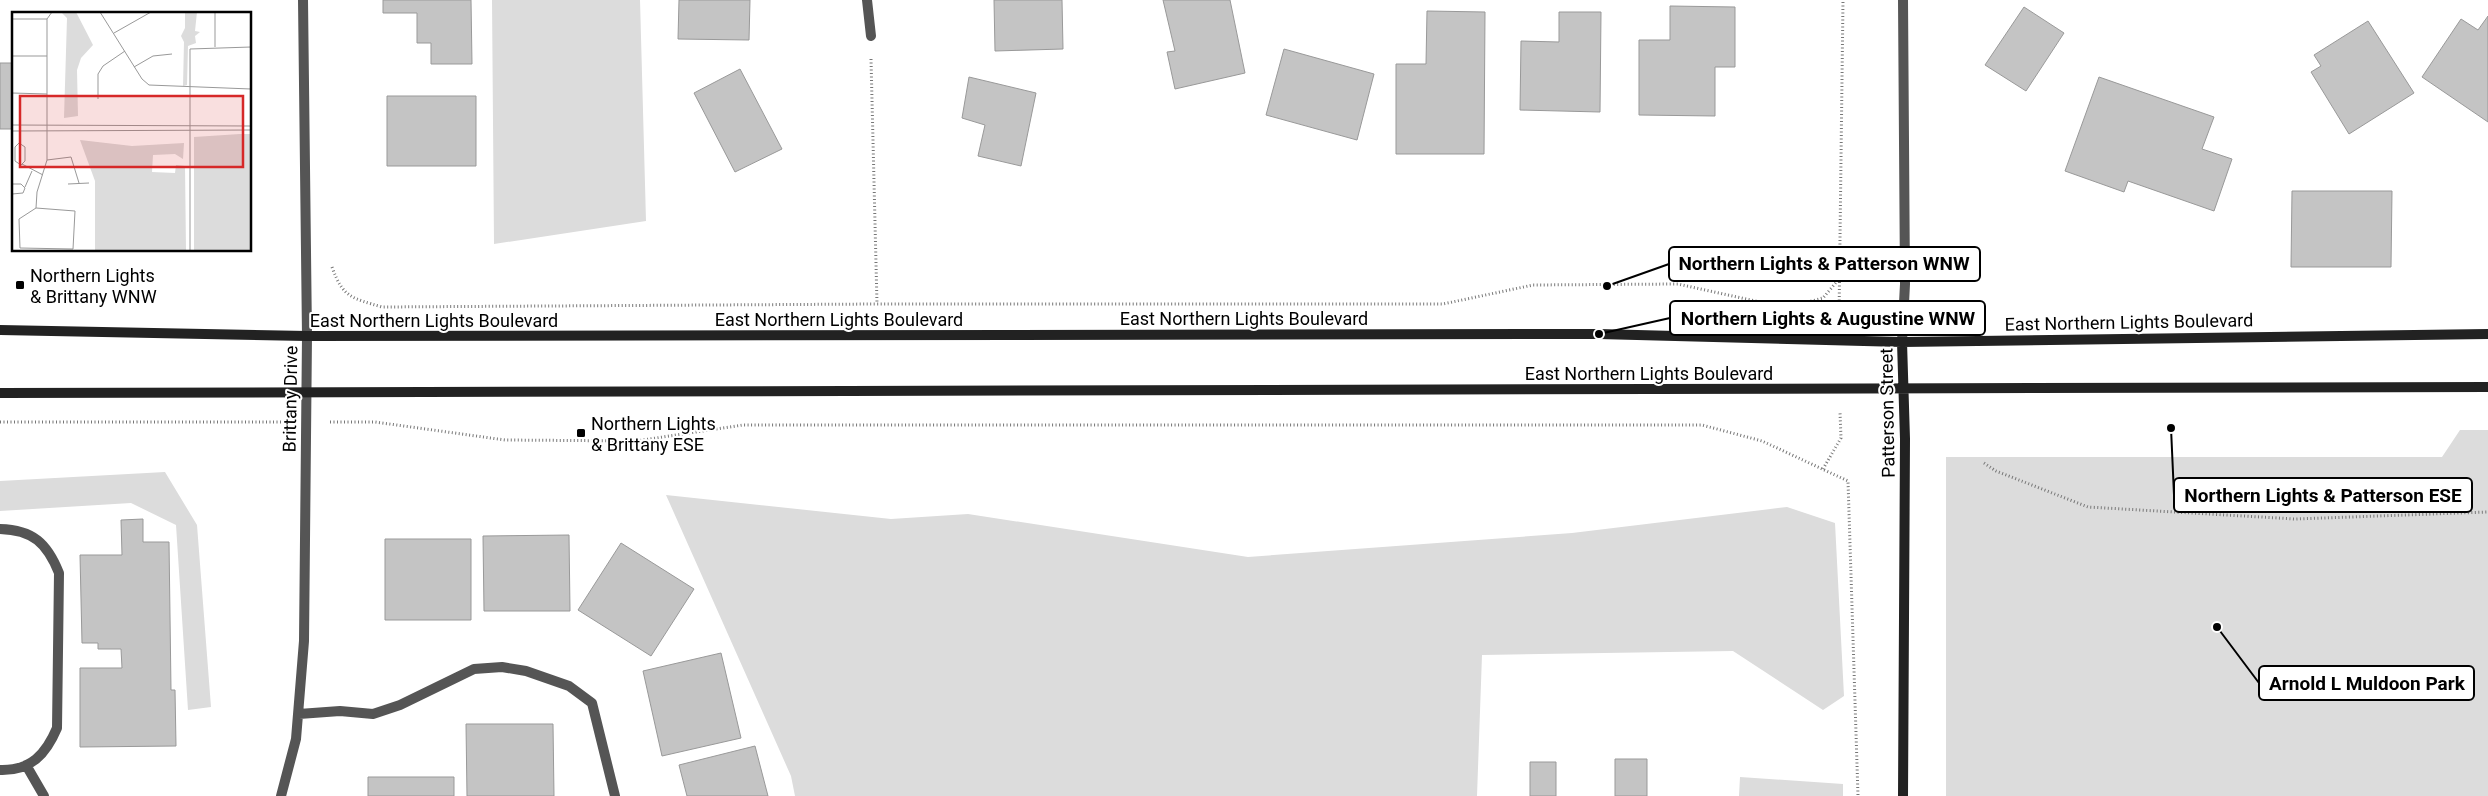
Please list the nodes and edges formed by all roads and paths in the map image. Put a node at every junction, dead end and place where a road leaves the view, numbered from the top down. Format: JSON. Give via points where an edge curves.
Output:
{"nodes":[{"id":1,"x":303,"y":0,"type":"edge"},
{"id":2,"x":867,"y":0,"type":"edge"},
{"id":3,"x":1843,"y":0,"type":"edge"},
{"id":4,"x":1902,"y":0,"type":"edge"},
{"id":5,"x":871,"y":36,"type":"joint"},
{"id":6,"x":332,"y":267,"type":"dead end"},
{"id":7,"x":877,"y":304,"type":"junction"},
{"id":8,"x":0,"y":330,"type":"edge"},
{"id":9,"x":2488,"y":334,"type":"edge"},
{"id":10,"x":307,"y":336,"type":"junction"},
{"id":11,"x":1902,"y":342,"type":"junction"},
{"id":12,"x":2488,"y":387,"type":"edge"},
{"id":13,"x":1904,"y":389,"type":"junction"},
{"id":14,"x":307,"y":392,"type":"junction"},
{"id":15,"x":0,"y":393,"type":"edge"},
{"id":16,"x":0,"y":422,"type":"edge"},
{"id":17,"x":305,"y":422,"type":"junction"},
{"id":18,"x":1841,"y":438,"type":"dead end"},
{"id":19,"x":1984,"y":463,"type":"dead end"},
{"id":20,"x":1823,"y":469,"type":"junction"},
{"id":21,"x":2488,"y":512,"type":"edge"},
{"id":22,"x":0,"y":529,"type":"edge"},
{"id":23,"x":298,"y":714,"type":"junction"},
{"id":24,"x":26,"y":765,"type":"junction"},
{"id":25,"x":0,"y":770,"type":"edge"},
{"id":26,"x":44,"y":796,"type":"edge"},
{"id":27,"x":281,"y":796,"type":"edge"},
{"id":28,"x":615,"y":796,"type":"edge"},
{"id":29,"x":1858,"y":796,"type":"edge"},
{"id":30,"x":1903,"y":796,"type":"edge"}],
"edges":[{"from":1,"to":10,"type":"street","name":"Brittany Drive"},
{"from":2,"to":5,"type":"street"},
{"from":3,"to":7,"type":"path","via":[[1839,279],[1823,298],[1800,304],[1769,304],[1668,284],[1533,285],[1443,304]]},
{"from":4,"to":11,"type":"street","name":"Patterson Street"},
{"from":5,"to":7,"type":"path"},
{"from":6,"to":7,"type":"path","via":[[339,286],[354,299],[382,307]]},
{"from":8,"to":10,"type":"main road","name":"East Northern Lights Boulevard"},
{"from":9,"to":11,"type":"main road","name":"East Northern Lights Boulevard"},
{"from":10,"to":11,"type":"main road","name":"East Northern Lights Boulevard","via":[[1599,334]]},
{"from":10,"to":14,"type":"street","name":"Brittany Drive"},
{"from":11,"to":13,"type":"main road","name":"Patterson Street"},
{"from":12,"to":13,"type":"main road","name":"East Northern Lights Boulevard"},
{"from":13,"to":14,"type":"main road","name":"East Northern Lights Boulevard"},
{"from":13,"to":30,"type":"main road","name":"Patterson Street"},
{"from":14,"to":15,"type":"main road","name":"East Northern Lights Boulevard"},
{"from":14,"to":17,"type":"street","name":"Brittany Drive"},
{"from":16,"to":17,"type":"path"},
{"from":17,"to":20,"type":"path","via":[[374,422],[505,440],[626,441],[743,425],[1702,425],[1762,441]]},
{"from":17,"to":23,"type":"street","name":"Brittany Drive","via":[[304,641]]},
{"from":18,"to":20,"type":"path"},
{"from":19,"to":21,"type":"path","via":[[1996,471],[2088,507],[2295,519]]},
{"from":20,"to":29,"type":"path","via":[[1848,481]]},
{"from":22,"to":24,"type":"street","via":[[16,529],[36,538],[51,553],[59,573],[57,728],[49,747]]},
{"from":23,"to":27,"type":"street","name":"Brittany Drive","via":[[296,739]]},
{"from":23,"to":28,"type":"street","via":[[340,711],[372,714],[474,670],[502,666],[526,671],[570,686],[592,703]]},
{"from":24,"to":25,"type":"street"},
{"from":24,"to":26,"type":"street"}]}
